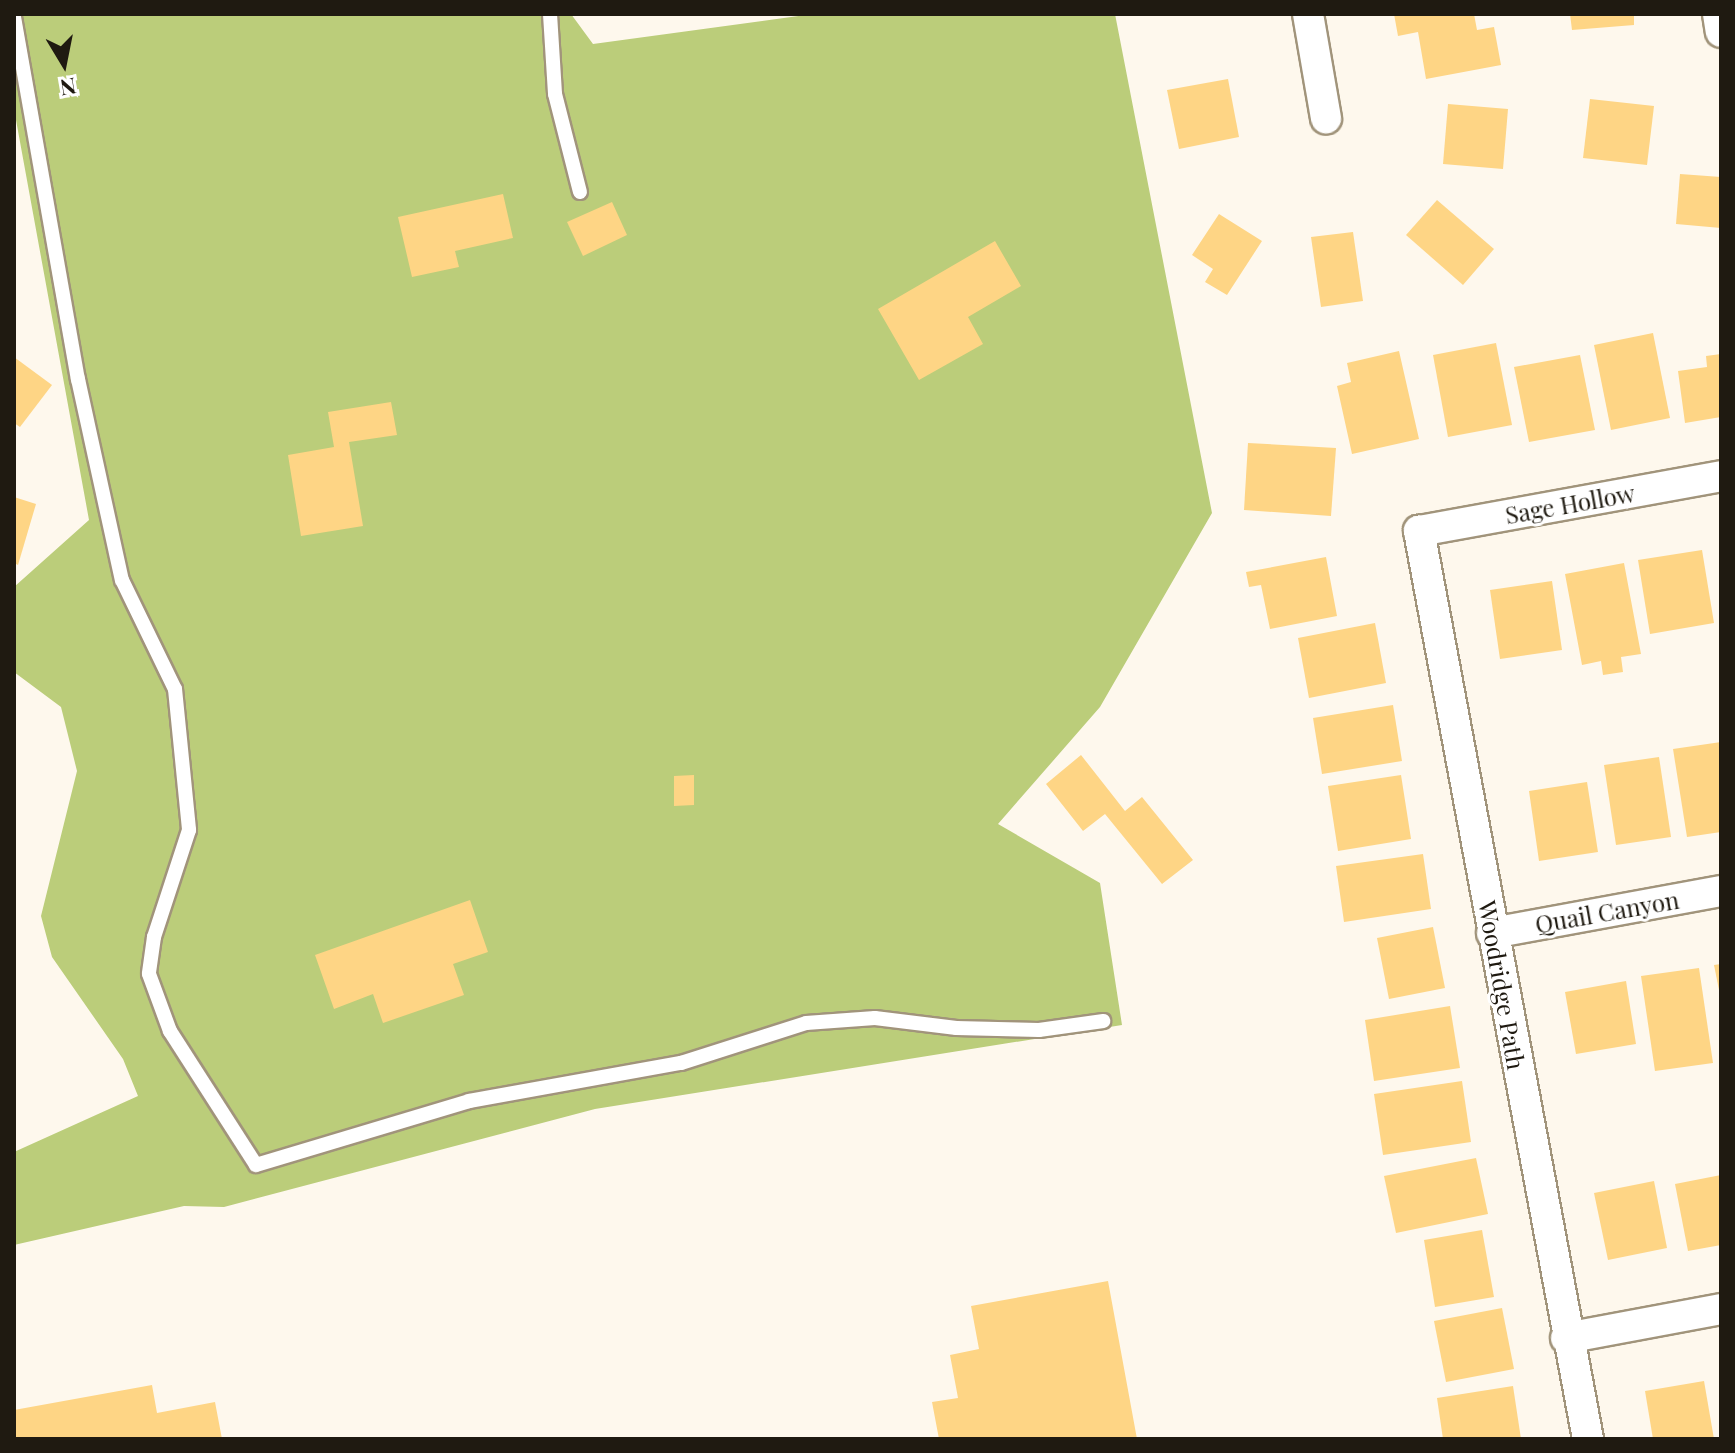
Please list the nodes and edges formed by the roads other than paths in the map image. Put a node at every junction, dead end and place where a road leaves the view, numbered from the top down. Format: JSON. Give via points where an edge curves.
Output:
{"nodes":[{"id":1,"x":550,"y":14,"type":"edge"},
{"id":2,"x":1308,"y":14,"type":"edge"},
{"id":3,"x":1718,"y":14,"type":"edge"},
{"id":4,"x":14,"y":17,"type":"edge"},
{"id":5,"x":1721,"y":32,"type":"edge"},
{"id":6,"x":1326,"y":118,"type":"dead end"},
{"id":7,"x":580,"y":192,"type":"dead end"},
{"id":8,"x":1721,"y":476,"type":"edge"},
{"id":9,"x":1419,"y":531,"type":"joint"},
{"id":10,"x":1721,"y":891,"type":"edge"},
{"id":11,"x":1492,"y":933,"type":"junction"},
{"id":12,"x":1103,"y":1021,"type":"dead end"},
{"id":13,"x":1721,"y":1309,"type":"edge"},
{"id":14,"x":1566,"y":1338,"type":"junction"},
{"id":15,"x":1588,"y":1439,"type":"edge"}],
"edges":[{"from":1,"to":7,"type":"lane","via":[[555,94]]},
{"from":2,"to":6,"type":"street"},
{"from":3,"to":5,"type":"street"},
{"from":4,"to":12,"type":"lane","via":[[78,379],[122,580],[175,689],[189,830],[154,937],[149,974],[170,1031],[256,1165],[469,1101],[681,1063],[806,1023],[875,1018],[956,1028],[1039,1030]]},
{"from":8,"to":9,"type":"street","name":"Sage Hollow"},
{"from":9,"to":11,"type":"street","name":"Woodridge Path"},
{"from":10,"to":11,"type":"street","name":"Quail Canyon"},
{"from":11,"to":14,"type":"street","name":"Woodridge Path"},
{"from":13,"to":14,"type":"street"},
{"from":14,"to":15,"type":"street","name":"Woodridge Path"}]}
